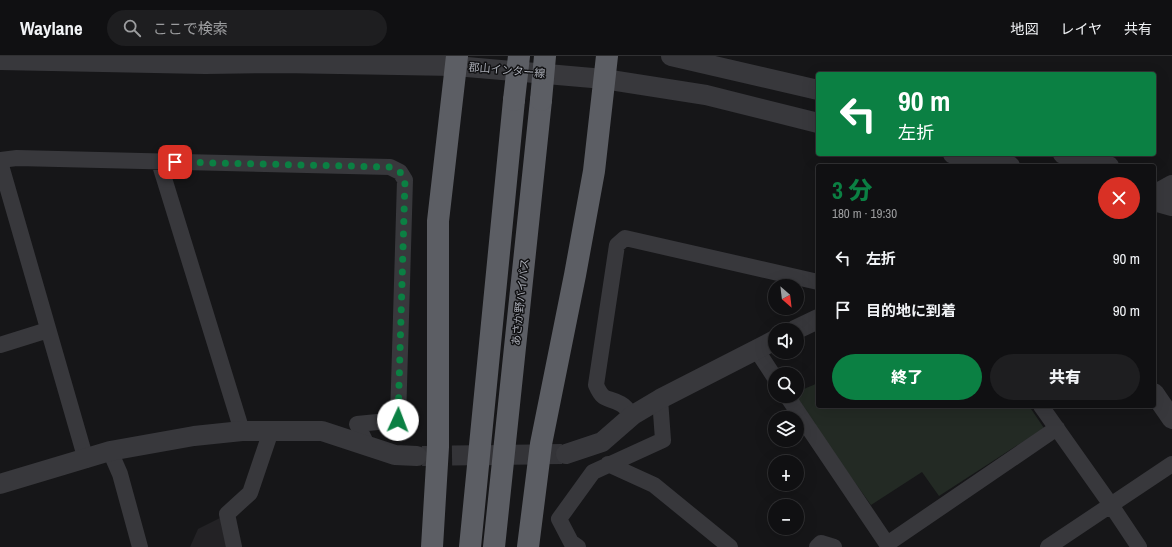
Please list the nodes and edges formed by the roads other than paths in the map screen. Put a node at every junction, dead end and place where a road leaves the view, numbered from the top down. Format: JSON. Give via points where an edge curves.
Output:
{"nodes":[{"id":1,"x":519,"y":56,"type":"edge"},
{"id":2,"x":545,"y":56,"type":"edge"},
{"id":3,"x":607,"y":56,"type":"edge"},
{"id":4,"x":671,"y":56,"type":"edge"},
{"id":5,"x":0,"y":60,"type":"edge"},
{"id":6,"x":456,"y":61,"type":"edge"},
{"id":7,"x":604,"y":79,"type":"junction"},
{"id":8,"x":816,"y":90,"type":"edge"},
{"id":9,"x":816,"y":122,"type":"edge"},
{"id":10,"x":962,"y":156,"type":"edge"},
{"id":11,"x":1071,"y":156,"type":"edge"},
{"id":12,"x":0,"y":161,"type":"edge"},
{"id":13,"x":160,"y":162,"type":"junction"},
{"id":14,"x":1000,"y":164,"type":"edge"},
{"id":15,"x":1101,"y":164,"type":"edge"},
{"id":16,"x":1156,"y":179,"type":"edge"},
{"id":17,"x":1172,"y":184,"type":"edge"},
{"id":18,"x":1156,"y":194,"type":"edge"},
{"id":19,"x":1156,"y":202,"type":"edge"},
{"id":20,"x":1172,"y":206,"type":"edge"},
{"id":21,"x":816,"y":282,"type":"edge"},
{"id":22,"x":816,"y":320,"type":"edge"},
{"id":23,"x":804,"y":326,"type":"edge"},
{"id":24,"x":48,"y":330,"type":"junction"},
{"id":25,"x":768,"y":344,"type":"edge"},
{"id":26,"x":0,"y":345,"type":"edge"},
{"id":27,"x":756,"y":350,"type":"junction"},
{"id":28,"x":768,"y":368,"type":"edge"},
{"id":29,"x":1156,"y":396,"type":"edge"},
{"id":30,"x":660,"y":399,"type":"junction"},
{"id":31,"x":792,"y":403,"type":"edge"},
{"id":32,"x":1042,"y":408,"type":"edge"},
{"id":33,"x":633,"y":415,"type":"junction"},
{"id":34,"x":1172,"y":419,"type":"edge"},
{"id":35,"x":1057,"y":428,"type":"junction"},
{"id":36,"x":242,"y":431,"type":"junction"},
{"id":37,"x":271,"y":431,"type":"junction"},
{"id":38,"x":367,"y":445,"type":"junction"},
{"id":39,"x":110,"y":451,"type":"junction"},
{"id":40,"x":566,"y":454,"type":"tunnel mouth"},
{"id":41,"x":417,"y":456,"type":"tunnel mouth"},
{"id":42,"x":86,"y":460,"type":"junction"},
{"id":43,"x":608,"y":464,"type":"junction"},
{"id":44,"x":1172,"y":464,"type":"edge"},
{"id":45,"x":0,"y":484,"type":"edge"},
{"id":46,"x":1111,"y":505,"type":"junction"},
{"id":47,"x":888,"y":545,"type":"edge"},
{"id":48,"x":140,"y":547,"type":"edge"},
{"id":49,"x":234,"y":547,"type":"edge"},
{"id":50,"x":432,"y":547,"type":"edge"},
{"id":51,"x":470,"y":547,"type":"edge"},
{"id":52,"x":494,"y":547,"type":"edge"},
{"id":53,"x":528,"y":547,"type":"edge"},
{"id":54,"x":578,"y":547,"type":"edge"},
{"id":55,"x":730,"y":547,"type":"edge"},
{"id":56,"x":817,"y":547,"type":"edge"},
{"id":57,"x":834,"y":547,"type":"edge"},
{"id":58,"x":1048,"y":547,"type":"edge"},
{"id":59,"x":1138,"y":547,"type":"edge"}],
"edges":[{"from":1,"to":51,"type":"highway","bridge":true},
{"from":2,"to":52,"type":"highway","name":"あさか野バイパス","bridge":true},
{"from":3,"to":7,"type":"highway"},
{"from":4,"to":8,"type":"street"},
{"from":5,"to":6,"type":"street","name":"郡山インター線","via":[[205,64]]},
{"from":6,"to":7,"type":"street","name":"郡山インター線"},
{"from":6,"to":50,"type":"highway","via":[[438,221],[438,447]]},
{"from":7,"to":9,"type":"street","name":"郡山インター線","via":[[706,95]]},
{"from":7,"to":53,"type":"highway","via":[[594,171],[541,444]]},
{"from":10,"to":14,"type":"street"},
{"from":11,"to":15,"type":"street"},
{"from":12,"to":13,"type":"street","via":[[17,158]]},
{"from":12,"to":24,"type":"street"},
{"from":13,"to":36,"type":"street"},
{"from":13,"to":38,"type":"street","via":[[390,167],[400,172],[405,180],[398,420],[358,424]]},
{"from":16,"to":17,"type":"street"},
{"from":17,"to":18,"type":"street"},
{"from":19,"to":20,"type":"street"},
{"from":21,"to":33,"type":"street","via":[[625,238],[617,245],[596,386],[600,395],[622,404]]},
{"from":22,"to":23,"type":"street"},
{"from":24,"to":26,"type":"street"},
{"from":24,"to":42,"type":"street"},
{"from":25,"to":27,"type":"street"},
{"from":27,"to":28,"type":"street"},
{"from":27,"to":30,"type":"street"},
{"from":29,"to":34,"type":"street"},
{"from":30,"to":33,"type":"street"},
{"from":30,"to":43,"type":"street","via":[[663,440]]},
{"from":31,"to":47,"type":"street"},
{"from":32,"to":35,"type":"street"},
{"from":33,"to":40,"type":"street","via":[[602,442]]},
{"from":35,"to":46,"type":"street"},
{"from":35,"to":47,"type":"street"},
{"from":36,"to":37,"type":"street"},
{"from":36,"to":39,"type":"street","via":[[194,436]]},
{"from":37,"to":38,"type":"street","via":[[322,432]]},
{"from":37,"to":49,"type":"street","via":[[250,493],[227,514]]},
{"from":38,"to":41,"type":"street","via":[[395,455]]},
{"from":39,"to":42,"type":"street"},
{"from":39,"to":48,"type":"street","via":[[120,474]]},
{"from":42,"to":45,"type":"street"},
{"from":43,"to":54,"type":"street","via":[[593,472],[559,519],[571,542]]},
{"from":43,"to":55,"type":"street","via":[[654,485]]},
{"from":44,"to":46,"type":"street"},
{"from":46,"to":58,"type":"street"},
{"from":46,"to":59,"type":"street"},
{"from":56,"to":57,"type":"street","via":[[821,543]]}]}
